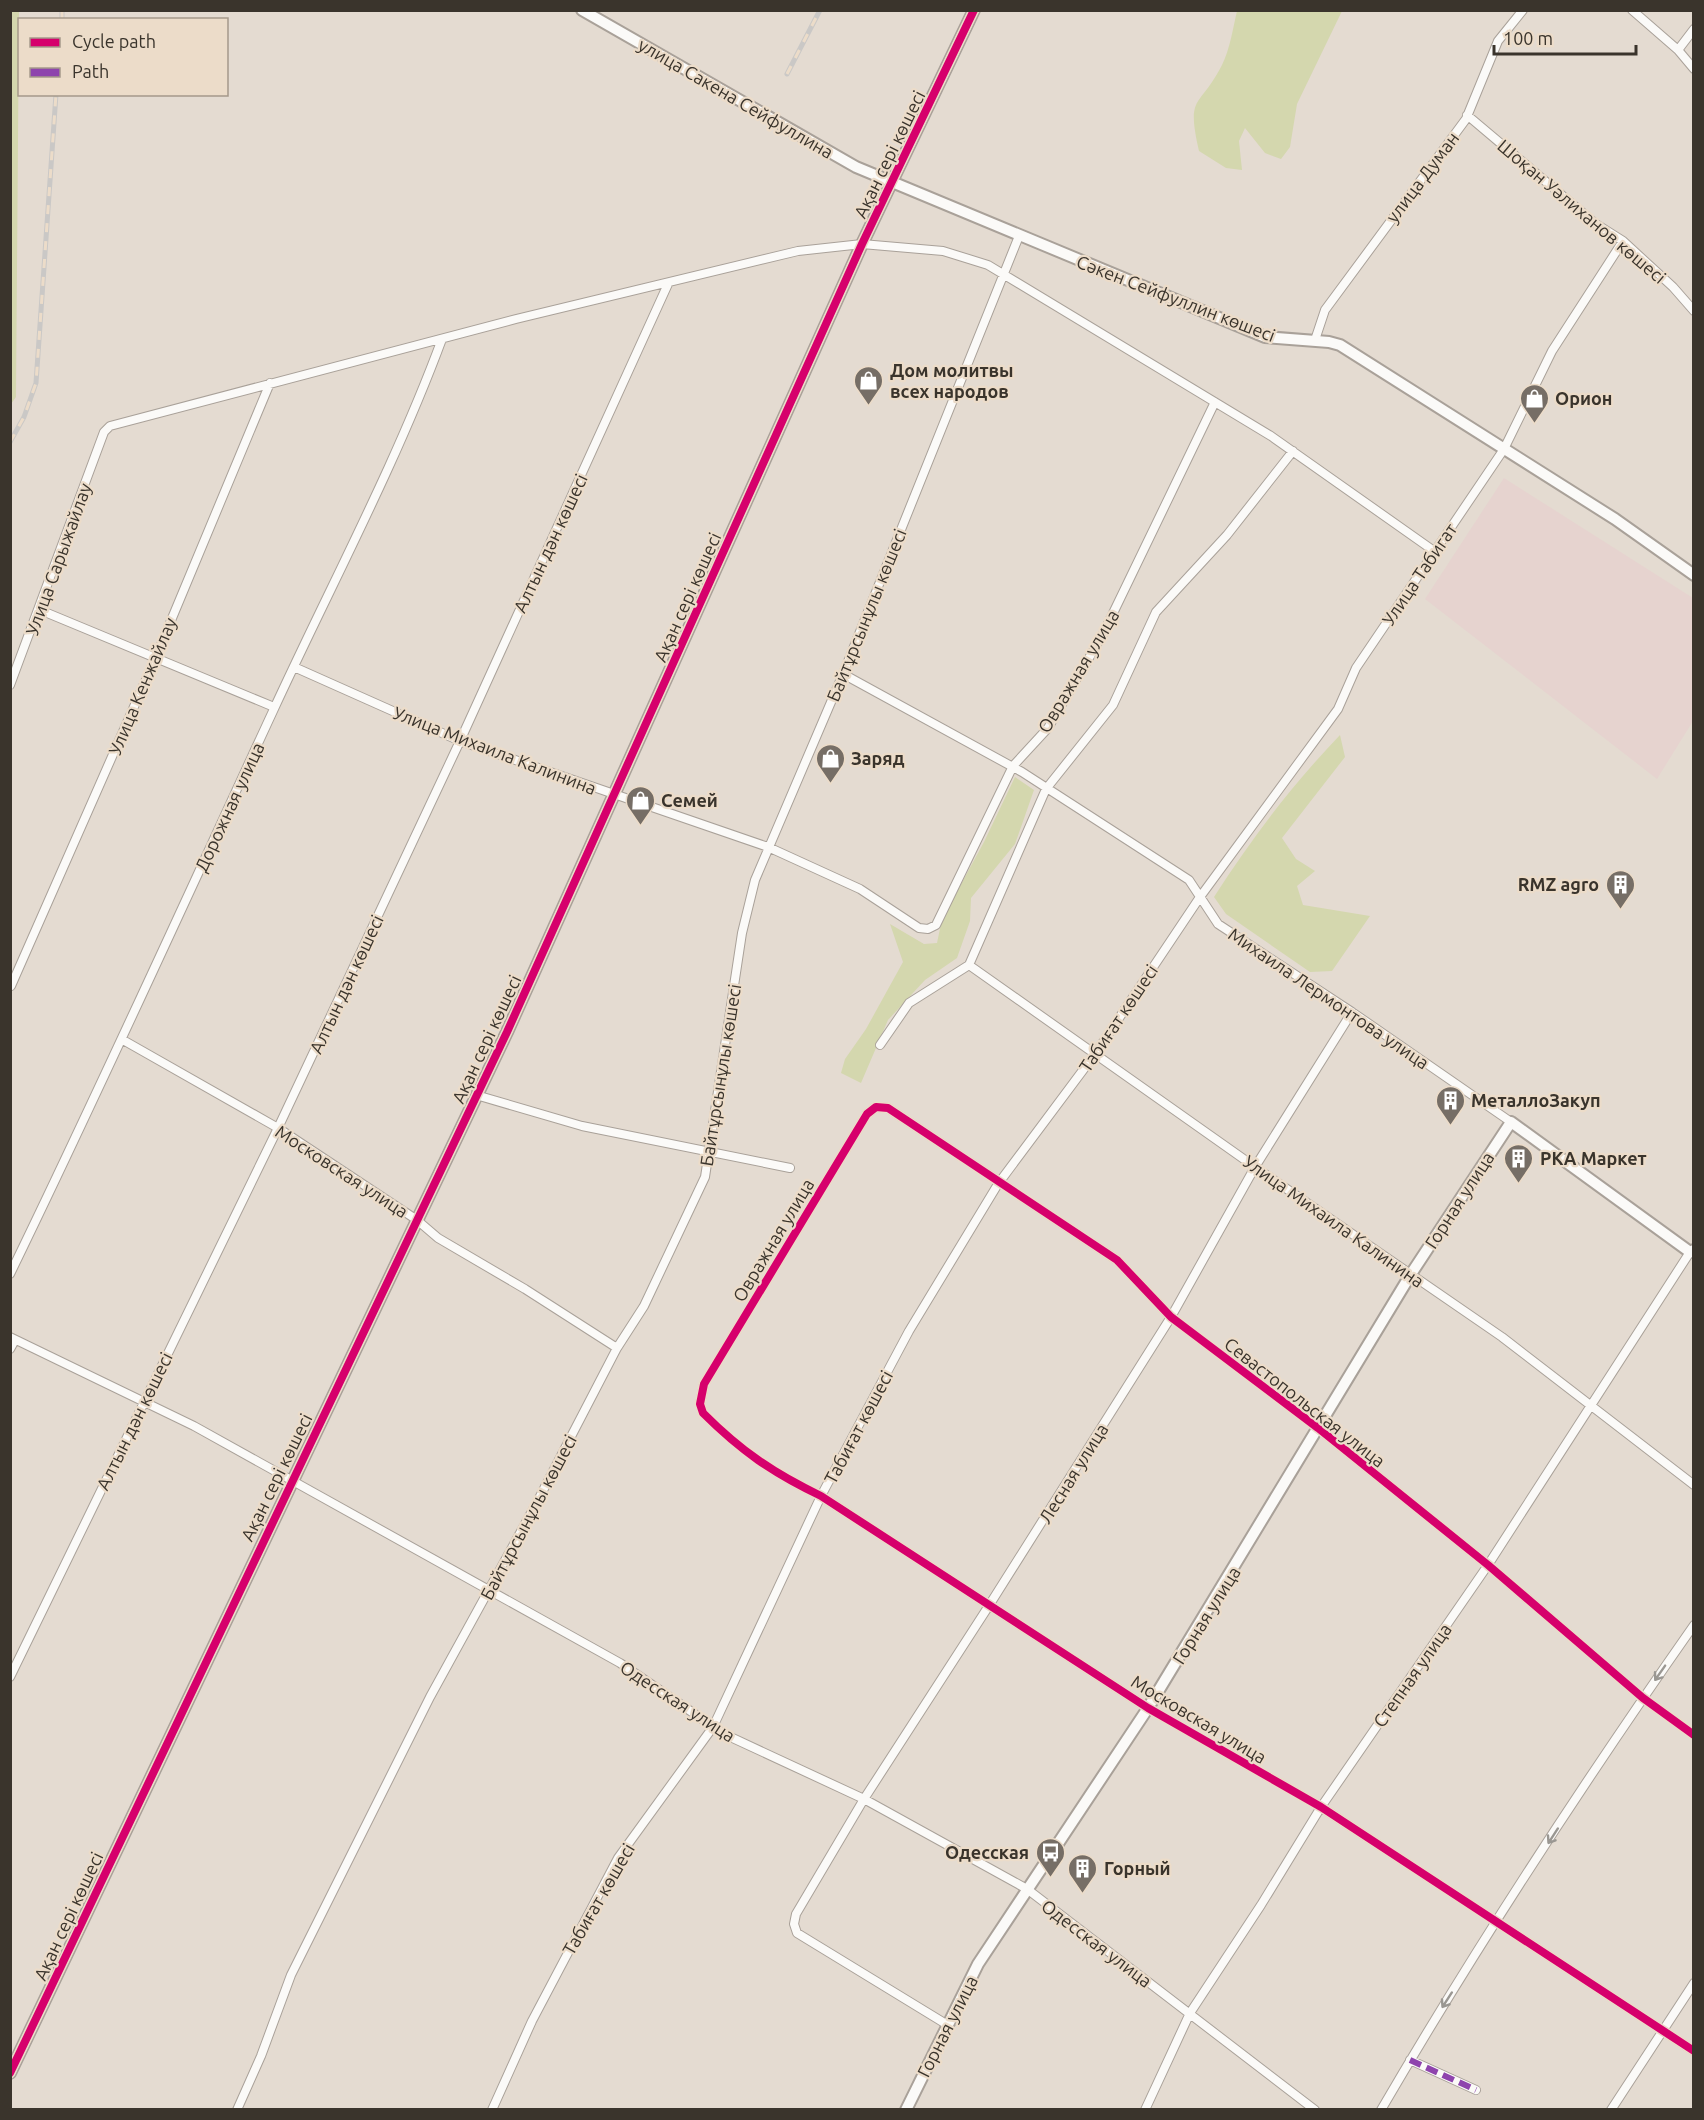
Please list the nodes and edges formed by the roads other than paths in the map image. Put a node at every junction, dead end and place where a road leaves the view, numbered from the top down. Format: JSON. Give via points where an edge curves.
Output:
{"nodes":[{"id":1,"x":582,"y":10,"type":"edge"},
{"id":2,"x":974,"y":10,"type":"edge"},
{"id":3,"x":1523,"y":10,"type":"edge"},
{"id":4,"x":1632,"y":10,"type":"edge"},
{"id":5,"x":1694,"y":29,"type":"edge"},
{"id":6,"x":1678,"y":50,"type":"junction"},
{"id":7,"x":1694,"y":69,"type":"edge"},
{"id":8,"x":1467,"y":115,"type":"junction"},
{"id":9,"x":892,"y":182,"type":"junction"},
{"id":10,"x":1019,"y":236,"type":"junction"},
{"id":11,"x":1623,"y":241,"type":"junction"},
{"id":12,"x":862,"y":244,"type":"junction"},
{"id":13,"x":1003,"y":276,"type":"junction"},
{"id":14,"x":668,"y":284,"type":"junction"},
{"id":15,"x":1694,"y":311,"type":"edge"},
{"id":16,"x":442,"y":339,"type":"junction"},
{"id":17,"x":1315,"y":340,"type":"junction"},
{"id":18,"x":270,"y":383,"type":"junction"},
{"id":19,"x":1215,"y":402,"type":"junction"},
{"id":20,"x":1504,"y":449,"type":"junction"},
{"id":21,"x":1293,"y":451,"type":"junction"},
{"id":22,"x":1434,"y":551,"type":"junction"},
{"id":23,"x":1694,"y":575,"type":"edge"},
{"id":24,"x":40,"y":610,"type":"junction"},
{"id":25,"x":155,"y":659,"type":"junction"},
{"id":26,"x":294,"y":667,"type":"junction"},
{"id":27,"x":843,"y":674,"type":"junction"},
{"id":28,"x":10,"y":685,"type":"edge"},
{"id":29,"x":274,"y":708,"type":"junction"},
{"id":30,"x":460,"y":741,"type":"junction"},
{"id":31,"x":1013,"y":766,"type":"junction"},
{"id":32,"x":1046,"y":789,"type":"junction"},
{"id":33,"x":613,"y":796,"type":"junction"},
{"id":34,"x":768,"y":847,"type":"junction"},
{"id":35,"x":1200,"y":897,"type":"junction"},
{"id":36,"x":969,"y":965,"type":"junction"},
{"id":37,"x":11,"y":986,"type":"edge"},
{"id":38,"x":1352,"y":1012,"type":"junction"},
{"id":39,"x":123,"y":1040,"type":"junction"},
{"id":40,"x":880,"y":1045,"type":"dead end"},
{"id":41,"x":1095,"y":1054,"type":"junction"},
{"id":42,"x":476,"y":1095,"type":"junction"},
{"id":43,"x":888,"y":1108,"type":"joint"},
{"id":44,"x":1511,"y":1122,"type":"junction"},
{"id":45,"x":278,"y":1128,"type":"junction"},
{"id":46,"x":709,"y":1151,"type":"junction"},
{"id":47,"x":1255,"y":1167,"type":"junction"},
{"id":48,"x":790,"y":1168,"type":"dead end"},
{"id":49,"x":998,"y":1184,"type":"junction"},
{"id":50,"x":417,"y":1220,"type":"junction"},
{"id":51,"x":1692,"y":1252,"type":"edge"},
{"id":52,"x":10,"y":1274,"type":"edge"},
{"id":53,"x":1411,"y":1274,"type":"junction"},
{"id":54,"x":1171,"y":1317,"type":"junction"},
{"id":55,"x":13,"y":1339,"type":"edge"},
{"id":56,"x":617,"y":1348,"type":"junction"},
{"id":57,"x":10,"y":1349,"type":"edge"},
{"id":58,"x":144,"y":1400,"type":"junction"},
{"id":59,"x":700,"y":1404,"type":"joint"},
{"id":60,"x":1590,"y":1405,"type":"junction"},
{"id":61,"x":1318,"y":1428,"type":"junction"},
{"id":62,"x":292,"y":1480,"type":"junction"},
{"id":63,"x":1694,"y":1485,"type":"edge"},
{"id":64,"x":821,"y":1496,"type":"junction"},
{"id":65,"x":1488,"y":1565,"type":"junction"},
{"id":66,"x":489,"y":1591,"type":"junction"},
{"id":67,"x":990,"y":1604,"type":"junction"},
{"id":68,"x":1694,"y":1625,"type":"edge"},
{"id":69,"x":10,"y":1677,"type":"edge"},
{"id":70,"x":1642,"y":1698,"type":"junction"},
{"id":71,"x":1148,"y":1708,"type":"junction"},
{"id":72,"x":713,"y":1727,"type":"junction"},
{"id":73,"x":1694,"y":1735,"type":"edge"},
{"id":74,"x":864,"y":1798,"type":"junction"},
{"id":75,"x":1321,"y":1807,"type":"junction"},
{"id":76,"x":1027,"y":1889,"type":"junction"},
{"id":77,"x":1498,"y":1921,"type":"junction"},
{"id":78,"x":1694,"y":1983,"type":"edge"},
{"id":79,"x":1190,"y":2013,"type":"junction"},
{"id":80,"x":946,"y":2024,"type":"junction"},
{"id":81,"x":1663,"y":2029,"type":"junction"},
{"id":82,"x":1694,"y":2051,"type":"edge"},
{"id":83,"x":1410,"y":2060,"type":"junction"},
{"id":84,"x":10,"y":2073,"type":"edge"},
{"id":85,"x":1476,"y":2090,"type":"dead end"},
{"id":86,"x":237,"y":2109,"type":"edge"},
{"id":87,"x":492,"y":2109,"type":"edge"},
{"id":88,"x":906,"y":2109,"type":"edge"},
{"id":89,"x":1145,"y":2109,"type":"edge"},
{"id":90,"x":1315,"y":2109,"type":"edge"},
{"id":91,"x":1381,"y":2109,"type":"edge"},
{"id":92,"x":1611,"y":2109,"type":"edge"}],
"edges":[{"from":1,"to":9,"type":"street","name":"улица Сакена Сейфуллина","via":[[856,167]]},
{"from":2,"to":9,"type":"street","name":"Ақан сері көшесі"},
{"from":3,"to":8,"type":"street","name":"улица Думан","via":[[1498,41]]},
{"from":4,"to":6,"type":"street"},
{"from":5,"to":6,"type":"street"},
{"from":6,"to":7,"type":"street"},
{"from":8,"to":11,"type":"street","name":"Шоқан Уәлиханов көшесі","via":[[1596,224]]},
{"from":8,"to":17,"type":"street","name":"улица Думан","via":[[1325,310]]},
{"from":9,"to":10,"type":"street","name":"Сәкен Сейфуллин көшесі"},
{"from":9,"to":12,"type":"street","name":"Ақан сері көшесі"},
{"from":10,"to":13,"type":"street","name":"Байтұрсынұлы көшесі"},
{"from":10,"to":17,"type":"street","name":"Сәкен Сейфуллин көшесі","via":[[1265,337]]},
{"from":11,"to":15,"type":"street","name":"Шоқан Уәлиханов көшесі"},
{"from":11,"to":20,"type":"street","name":"Улица Табигат","via":[[1552,351]]},
{"from":12,"to":13,"type":"street","via":[[943,251],[988,265]]},
{"from":12,"to":14,"type":"street","via":[[798,251]]},
{"from":12,"to":33,"type":"street","name":"Ақан сері көшесі"},
{"from":13,"to":19,"type":"street"},
{"from":13,"to":27,"type":"street","name":"Байтұрсынұлы көшесі"},
{"from":14,"to":16,"type":"street"},
{"from":14,"to":30,"type":"street","name":"Алтын дән көшесі"},
{"from":16,"to":18,"type":"street"},
{"from":16,"to":26,"type":"street","name":"Дорожная улица"},
{"from":17,"to":20,"type":"street","name":"Сәкен Сейфуллин көшесі","via":[[1340,345]]},
{"from":18,"to":24,"type":"street","name":"Улица Сарыжайлау","via":[[119,422],[104,432]]},
{"from":18,"to":25,"type":"street","name":"Улица Кенжайлау"},
{"from":19,"to":21,"type":"street"},
{"from":19,"to":31,"type":"street","name":"Овражная улица","via":[[1103,634],[1048,728]]},
{"from":20,"to":22,"type":"street","name":"Улица Табигат"},
{"from":20,"to":23,"type":"street","name":"Сәкен Сейфуллин көшесі","via":[[1615,519]]},
{"from":21,"to":22,"type":"street"},
{"from":21,"to":32,"type":"street","via":[[1227,535],[1156,612],[1113,705]]},
{"from":22,"to":35,"type":"street","name":"Улица Табигат","via":[[1356,668],[1338,709]]},
{"from":24,"to":25,"type":"street"},
{"from":24,"to":28,"type":"street","name":"Улица Сарыжайлау"},
{"from":25,"to":29,"type":"street"},
{"from":25,"to":37,"type":"street","name":"Улица Кенжайлау"},
{"from":26,"to":29,"type":"street","name":"Дорожная улица"},
{"from":26,"to":30,"type":"street","name":"Улица Михаила Калинина"},
{"from":27,"to":31,"type":"street","name":"Михаила Лермонтова улица"},
{"from":27,"to":34,"type":"street","name":"Байтұрсынұлы көшесі"},
{"from":29,"to":39,"type":"street","name":"Дорожная улица"},
{"from":30,"to":33,"type":"street","name":"Улица Михаила Калинина"},
{"from":30,"to":45,"type":"street","name":"Алтын дән көшесі"},
{"from":31,"to":32,"type":"street","name":"Михаила Лермонтова улица"},
{"from":31,"to":34,"type":"street","name":"Овражная улица","via":[[936,925],[928,928],[919,928],[860,890]]},
{"from":32,"to":35,"type":"street","name":"Михаила Лермонтова улица","via":[[1189,880]]},
{"from":32,"to":36,"type":"street"},
{"from":33,"to":34,"type":"street","name":"Улица Михаила Калинина"},
{"from":33,"to":42,"type":"street","name":"Ақан сері көшесі"},
{"from":34,"to":46,"type":"street","name":"Байтұрсынұлы көшесі","via":[[742,933]]},
{"from":35,"to":38,"type":"street","name":"Михаила Лермонтова улица","via":[[1218,924]]},
{"from":35,"to":41,"type":"street","name":"Табиғат көшесі"},
{"from":36,"to":40,"type":"street","via":[[909,1003]]},
{"from":36,"to":41,"type":"street","name":"Улица Михаила Калинина"},
{"from":38,"to":44,"type":"street","name":"Михаила Лермонтова улица"},
{"from":38,"to":47,"type":"street","name":"Лесная улица"},
{"from":39,"to":45,"type":"street","name":"Московская улица"},
{"from":39,"to":52,"type":"street","name":"Дорожная улица"},
{"from":41,"to":47,"type":"street","name":"Улица Михаила Калинина"},
{"from":41,"to":49,"type":"street","name":"Табиғат көшесі"},
{"from":42,"to":46,"type":"street","via":[[582,1126]]},
{"from":42,"to":50,"type":"street","name":"Ақан сері көшесі"},
{"from":43,"to":49,"type":"street","name":"Севастопольская улица"},
{"from":43,"to":59,"type":"street","name":"Овражная улица","via":[[876,1107],[867,1114],[704,1384]]},
{"from":44,"to":51,"type":"street","name":"Михаила Лермонтова улица"},
{"from":44,"to":53,"type":"street","name":"Горная улица"},
{"from":45,"to":50,"type":"street","name":"Московская улица"},
{"from":45,"to":58,"type":"street","name":"Алтын дән көшесі"},
{"from":46,"to":48,"type":"street"},
{"from":46,"to":56,"type":"street","name":"Байтұрсынұлы көшесі","via":[[705,1177],[644,1306]]},
{"from":47,"to":53,"type":"street","name":"Улица Михаила Калинина"},
{"from":47,"to":54,"type":"street","name":"Лесная улица"},
{"from":49,"to":54,"type":"street","name":"Севастопольская улица","via":[[1117,1260]]},
{"from":49,"to":64,"type":"street","name":"Табиғат көшесі","via":[[909,1331]]},
{"from":50,"to":56,"type":"street","name":"Московская улица","via":[[438,1238]]},
{"from":50,"to":62,"type":"street","name":"Ақан сері көшесі"},
{"from":51,"to":60,"type":"street","name":"Степная улица"},
{"from":53,"to":60,"type":"street","name":"Улица Михаила Калинина"},
{"from":53,"to":61,"type":"street","name":"Горная улица"},
{"from":54,"to":61,"type":"street","name":"Севастопольская улица"},
{"from":54,"to":67,"type":"street","name":"Лесная улица"},
{"from":55,"to":57,"type":"street"},
{"from":55,"to":58,"type":"street","name":"Одесская улица"},
{"from":56,"to":66,"type":"street","name":"Байтұрсынұлы көшесі"},
{"from":58,"to":62,"type":"street","name":"Одесская улица"},
{"from":58,"to":69,"type":"street","name":"Алтын дән көшесі"},
{"from":59,"to":64,"type":"street","name":"Московская улица","via":[[703,1413],[746,1453],[776,1474]]},
{"from":60,"to":63,"type":"street","name":"Улица Михаила Калинина"},
{"from":60,"to":65,"type":"street","name":"Степная улица"},
{"from":61,"to":65,"type":"street","name":"Севастопольская улица"},
{"from":61,"to":71,"type":"street","name":"Горная улица"},
{"from":62,"to":66,"type":"street","name":"Одесская улица"},
{"from":62,"to":84,"type":"street","name":"Ақан сері көшесі"},
{"from":64,"to":67,"type":"street","name":"Московская улица"},
{"from":64,"to":72,"type":"street","name":"Табиғат көшесі"},
{"from":65,"to":70,"type":"street","name":"Севастопольская улица"},
{"from":65,"to":75,"type":"street","name":"Степная улица"},
{"from":66,"to":72,"type":"street","name":"Одесская улица","via":[[620,1663]]},
{"from":66,"to":86,"type":"street","name":"Байтұрсынұлы көшесі","via":[[430,1697],[291,1975]]},
{"from":67,"to":71,"type":"street","name":"Московская улица"},
{"from":67,"to":74,"type":"street","name":"Лесная улица"},
{"from":68,"to":70,"type":"street","one_way":true},
{"from":70,"to":73,"type":"street","name":"Севастопольская улица"},
{"from":70,"to":77,"type":"street","one_way":true},
{"from":71,"to":75,"type":"street","name":"Московская улица"},
{"from":71,"to":76,"type":"street","name":"Горная улица"},
{"from":72,"to":74,"type":"street","name":"Одесская улица"},
{"from":72,"to":87,"type":"street","name":"Табиғат көшесі","via":[[618,1858],[537,2012]]},
{"from":74,"to":76,"type":"street","name":"Одесская улица"},
{"from":74,"to":80,"type":"street","name":"Лесная улица","via":[[796,1914],[797,1933]]},
{"from":75,"to":77,"type":"street","name":"Московская улица"},
{"from":75,"to":79,"type":"street","name":"Степная улица"},
{"from":76,"to":79,"type":"street","name":"Одесская улица"},
{"from":76,"to":80,"type":"street","name":"Горная улица","via":[[978,1964]]},
{"from":77,"to":81,"type":"street","name":"Московская улица"},
{"from":77,"to":83,"type":"street","one_way":true},
{"from":78,"to":81,"type":"street"},
{"from":79,"to":89,"type":"street","name":"Степная улица"},
{"from":79,"to":90,"type":"street","name":"Одесская улица"},
{"from":80,"to":88,"type":"street","name":"Горная улица"},
{"from":81,"to":82,"type":"street","name":"Московская улица"},
{"from":81,"to":92,"type":"street"},
{"from":83,"to":85,"type":"street"},
{"from":83,"to":91,"type":"street"}]}
